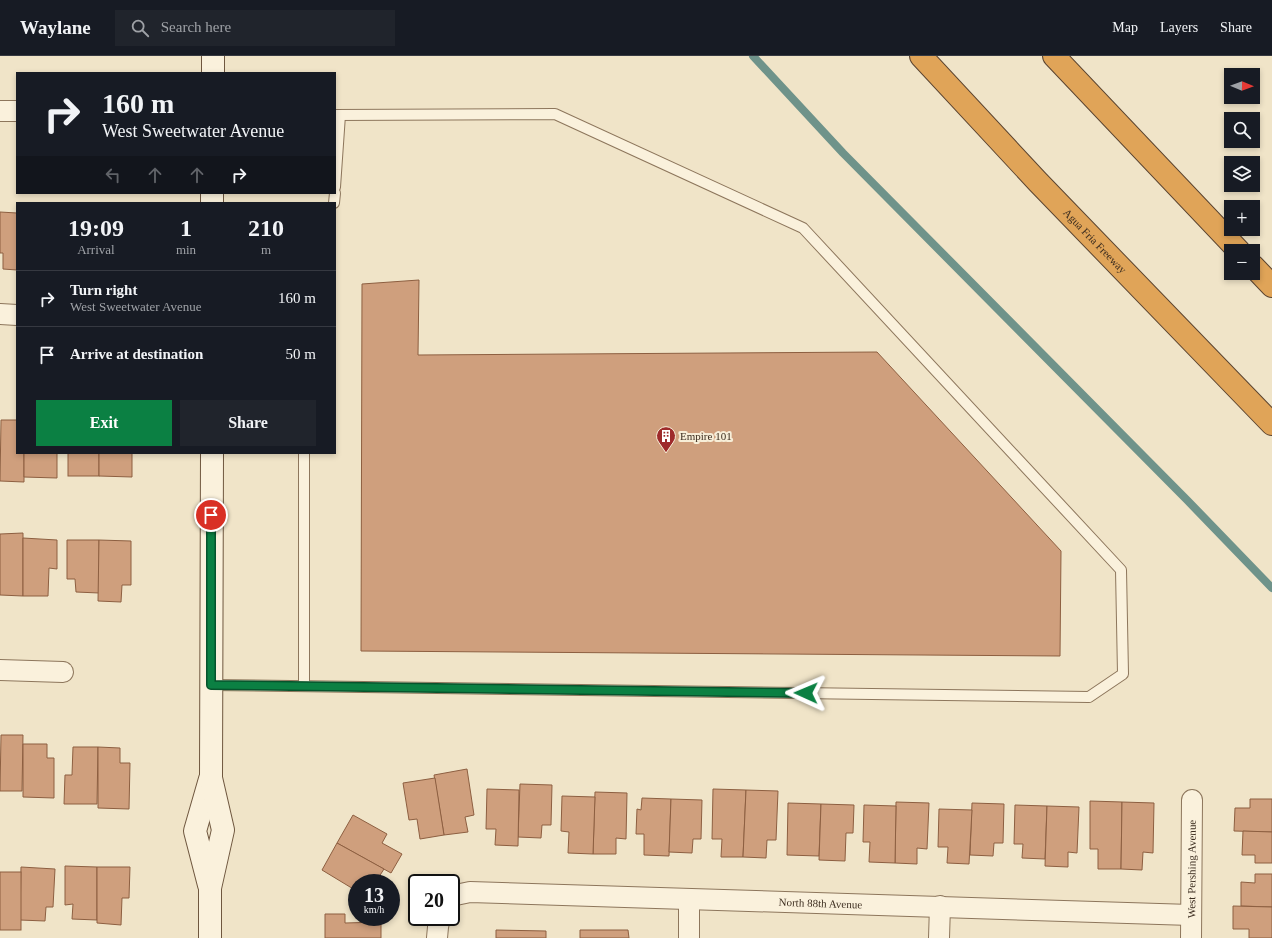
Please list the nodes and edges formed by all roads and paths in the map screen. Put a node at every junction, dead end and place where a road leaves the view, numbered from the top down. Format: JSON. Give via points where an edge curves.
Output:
{"nodes":[{"id":1,"x":213,"y":56,"type":"edge"},
{"id":2,"x":921,"y":56,"type":"edge"},
{"id":3,"x":1054,"y":56,"type":"edge"},
{"id":4,"x":1065,"y":64,"type":"edge"},
{"id":5,"x":213,"y":72,"type":"edge"},
{"id":6,"x":0,"y":111,"type":"edge"},
{"id":7,"x":16,"y":111,"type":"edge"},
{"id":8,"x":337,"y":115,"type":"edge"},
{"id":9,"x":336,"y":151,"type":"edge"},
{"id":10,"x":1232,"y":244,"type":"edge"},
{"id":11,"x":1260,"y":273,"type":"edge"},
{"id":12,"x":1272,"y":286,"type":"edge"},
{"id":13,"x":0,"y":314,"type":"edge"},
{"id":14,"x":16,"y":315,"type":"edge"},
{"id":15,"x":1272,"y":424,"type":"edge"},
{"id":16,"x":212,"y":454,"type":"edge"},
{"id":17,"x":304,"y":454,"type":"edge"},
{"id":18,"x":0,"y":670,"type":"edge"},
{"id":19,"x":63,"y":672,"type":"dead end"},
{"id":20,"x":211,"y":685,"type":"junction"},
{"id":21,"x":304,"y":686,"type":"junction"},
{"id":22,"x":1192,"y":800,"type":"dead end"},
{"id":23,"x":460,"y":894,"type":"edge"},
{"id":24,"x":689,"y":900,"type":"junction"},
{"id":25,"x":940,"y":906,"type":"junction"},
{"id":26,"x":1191,"y":915,"type":"junction"},
{"id":27,"x":439,"y":926,"type":"edge"},
{"id":28,"x":210,"y":938,"type":"edge"},
{"id":29,"x":437,"y":938,"type":"edge"},
{"id":30,"x":689,"y":938,"type":"edge"},
{"id":31,"x":939,"y":938,"type":"edge"},
{"id":32,"x":1190,"y":938,"type":"edge"}],
"edges":[{"from":1,"to":5,"type":"street"},
{"from":2,"to":15,"type":"highway","name":"Agua Fria Freeway","via":[[1038,182]]},
{"from":3,"to":4,"type":"highway"},
{"from":4,"to":10,"type":"highway"},
{"from":6,"to":7,"type":"street"},
{"from":8,"to":9,"type":"lane"},
{"from":8,"to":21,"type":"lane","via":[[555,114],[803,228],[1121,570],[1123,674],[1089,697]]},
{"from":11,"to":12,"type":"highway"},
{"from":13,"to":14,"type":"street"},
{"from":16,"to":20,"type":"street"},
{"from":17,"to":21,"type":"lane"},
{"from":18,"to":19,"type":"street"},
{"from":20,"to":21,"type":"lane"},
{"from":20,"to":28,"type":"street","via":[[210,778],[195,831],[210,888]]},
{"from":22,"to":26,"type":"street","name":"West Pershing Avenue"},
{"from":23,"to":24,"type":"street","name":"North 88th Avenue","via":[[470,892]]},
{"from":24,"to":25,"type":"street","name":"North 88th Avenue"},
{"from":24,"to":30,"type":"street"},
{"from":25,"to":26,"type":"street","name":"North 88th Avenue"},
{"from":25,"to":31,"type":"street"},
{"from":26,"to":32,"type":"street","name":"West Pershing Avenue"},
{"from":27,"to":29,"type":"street"}]}
